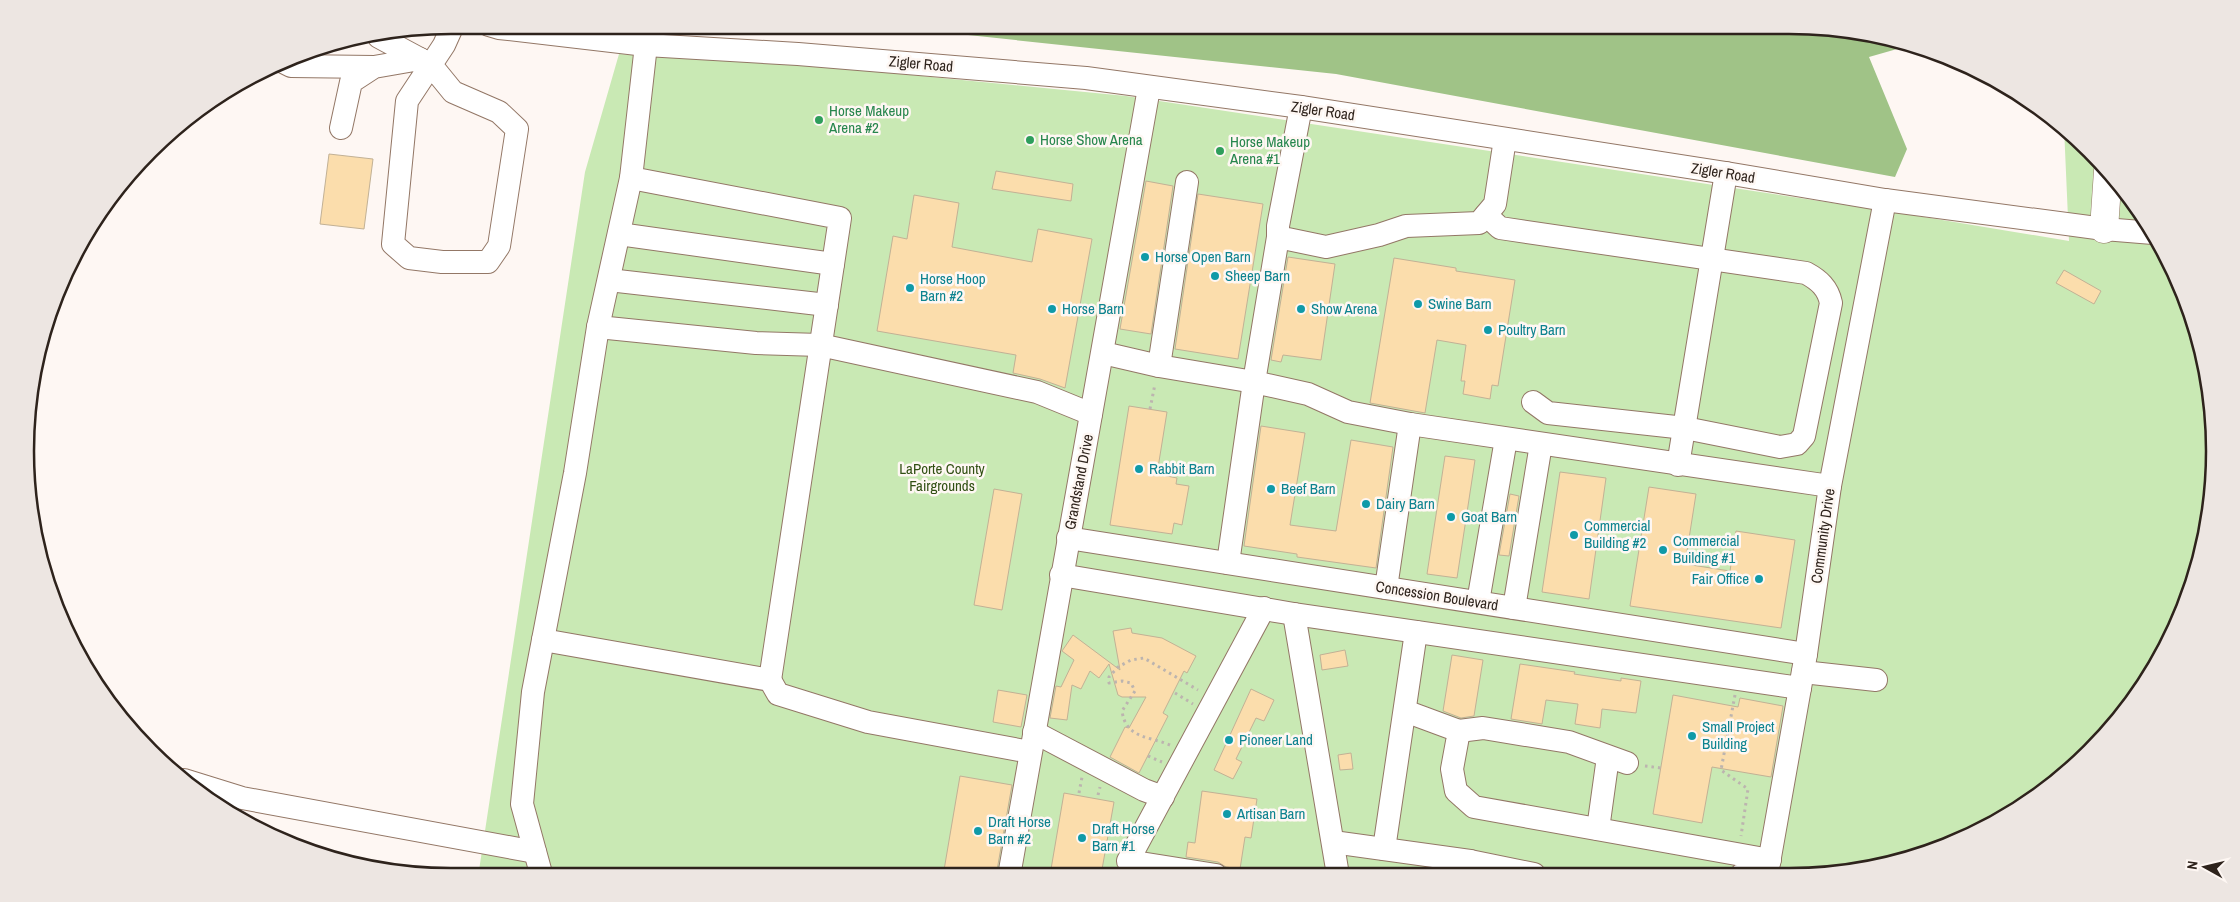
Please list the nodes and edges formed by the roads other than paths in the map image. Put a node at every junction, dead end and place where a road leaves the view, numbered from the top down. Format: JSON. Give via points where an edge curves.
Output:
{"nodes":[{"id":1,"x":449,"y":34,"type":"edge"},
{"id":2,"x":544,"y":34,"type":"edge"},
{"id":3,"x":384,"y":39,"type":"edge"},
{"id":4,"x":646,"y":45,"type":"junction"},
{"id":5,"x":425,"y":62,"type":"junction"},
{"id":6,"x":292,"y":66,"type":"edge"},
{"id":7,"x":374,"y":67,"type":"junction"},
{"id":8,"x":1149,"y":88,"type":"junction"},
{"id":9,"x":1301,"y":107,"type":"junction"},
{"id":10,"x":342,"y":128,"type":"dead end"},
{"id":11,"x":1505,"y":139,"type":"junction"},
{"id":12,"x":1726,"y":173,"type":"junction"},
{"id":13,"x":631,"y":178,"type":"junction"},
{"id":14,"x":2107,"y":181,"type":"edge"},
{"id":15,"x":1187,"y":182,"type":"dead end"},
{"id":16,"x":1885,"y":200,"type":"junction"},
{"id":17,"x":1486,"y":215,"type":"junction"},
{"id":18,"x":2104,"y":229,"type":"junction"},
{"id":19,"x":2144,"y":232,"type":"edge"},
{"id":20,"x":619,"y":234,"type":"junction"},
{"id":21,"x":1278,"y":236,"type":"junction"},
{"id":22,"x":1712,"y":259,"type":"junction"},
{"id":23,"x":833,"y":264,"type":"junction"},
{"id":24,"x":609,"y":280,"type":"junction"},
{"id":25,"x":826,"y":305,"type":"junction"},
{"id":26,"x":598,"y":327,"type":"junction"},
{"id":27,"x":820,"y":345,"type":"junction"},
{"id":28,"x":1103,"y":353,"type":"junction"},
{"id":29,"x":1159,"y":366,"type":"junction"},
{"id":30,"x":1254,"y":382,"type":"junction"},
{"id":31,"x":1533,"y":402,"type":"dead end"},
{"id":32,"x":1091,"y":414,"type":"junction"},
{"id":33,"x":1410,"y":424,"type":"junction"},
{"id":34,"x":1685,"y":428,"type":"junction"},
{"id":35,"x":1506,"y":439,"type":"junction"},
{"id":36,"x":1549,"y":445,"type":"junction"},
{"id":37,"x":1678,"y":465,"type":"junction"},
{"id":38,"x":1830,"y":486,"type":"junction"},
{"id":39,"x":1068,"y":538,"type":"junction"},
{"id":40,"x":1228,"y":563,"type":"junction"},
{"id":41,"x":1061,"y":575,"type":"junction"},
{"id":42,"x":1386,"y":588,"type":"junction"},
{"id":43,"x":1478,"y":602,"type":"junction"},
{"id":44,"x":1264,"y":608,"type":"junction"},
{"id":45,"x":1514,"y":608,"type":"junction"},
{"id":46,"x":1294,"y":614,"type":"junction"},
{"id":47,"x":1416,"y":632,"type":"junction"},
{"id":48,"x":543,"y":640,"type":"junction"},
{"id":49,"x":1803,"y":672,"type":"junction"},
{"id":50,"x":770,"y":680,"type":"junction"},
{"id":51,"x":1876,"y":680,"type":"dead end"},
{"id":52,"x":1405,"y":711,"type":"junction"},
{"id":53,"x":1459,"y":731,"type":"junction"},
{"id":54,"x":1032,"y":742,"type":"junction"},
{"id":55,"x":202,"y":786,"type":"edge"},
{"id":56,"x":1163,"y":797,"type":"junction"},
{"id":57,"x":1598,"y":829,"type":"junction"},
{"id":58,"x":1333,"y":842,"type":"junction"},
{"id":59,"x":1384,"y":849,"type":"junction"},
{"id":60,"x":535,"y":852,"type":"junction"},
{"id":61,"x":1740,"y":864,"type":"edge"},
{"id":62,"x":1768,"y":867,"type":"edge"},
{"id":63,"x":539,"y":868,"type":"edge"},
{"id":64,"x":1010,"y":868,"type":"edge"},
{"id":65,"x":1172,"y":868,"type":"edge"},
{"id":66,"x":1337,"y":868,"type":"edge"},
{"id":67,"x":1469,"y":868,"type":"edge"}],
"edges":[{"from":1,"to":5,"type":"street","via":[[444,45]]},
{"from":2,"to":4,"type":"street","name":"Zigler Road"},
{"from":3,"to":5,"type":"street"},
{"from":4,"to":8,"type":"street","name":"Zigler Road","via":[[1056,76]]},
{"from":4,"to":13,"type":"street"},
{"from":5,"to":5,"type":"street","via":[[407,101],[393,244],[409,258],[488,262],[499,246],[517,129],[499,112],[453,92]]},
{"from":5,"to":7,"type":"street"},
{"from":6,"to":7,"type":"street"},
{"from":7,"to":10,"type":"street","via":[[351,82]]},
{"from":8,"to":9,"type":"street","name":"Zigler Road"},
{"from":8,"to":28,"type":"street","name":"Grandstand Drive"},
{"from":9,"to":11,"type":"street","name":"Zigler Road"},
{"from":9,"to":21,"type":"street"},
{"from":11,"to":12,"type":"street","name":"Zigler Road"},
{"from":11,"to":17,"type":"street","via":[[1495,204]]},
{"from":12,"to":16,"type":"street","name":"Zigler Road"},
{"from":12,"to":22,"type":"street"},
{"from":13,"to":20,"type":"street"},
{"from":13,"to":23,"type":"street","via":[[840,218]]},
{"from":14,"to":18,"type":"main road"},
{"from":15,"to":29,"type":"street"},
{"from":16,"to":18,"type":"street","name":"Zigler Road"},
{"from":16,"to":38,"type":"street","name":"Community Drive"},
{"from":17,"to":21,"type":"street","via":[[1479,224],[1406,226],[1326,246]]},
{"from":17,"to":22,"type":"street","via":[[1500,228]]},
{"from":18,"to":19,"type":"street","name":"Zigler Road"},
{"from":20,"to":23,"type":"street"},
{"from":20,"to":24,"type":"street"},
{"from":21,"to":30,"type":"street"},
{"from":22,"to":34,"type":"street"},
{"from":22,"to":34,"type":"street","via":[[1806,273],[1825,287],[1831,303],[1804,436],[1797,444],[1780,447]]},
{"from":23,"to":25,"type":"street"},
{"from":24,"to":25,"type":"street"},
{"from":24,"to":26,"type":"street"},
{"from":25,"to":27,"type":"street"},
{"from":26,"to":27,"type":"street","via":[[728,341]]},
{"from":26,"to":48,"type":"street"},
{"from":27,"to":32,"type":"street","via":[[1036,392]]},
{"from":27,"to":50,"type":"street"},
{"from":28,"to":29,"type":"street"},
{"from":28,"to":32,"type":"street","name":"Grandstand Drive"},
{"from":29,"to":30,"type":"street"},
{"from":30,"to":33,"type":"street","via":[[1308,394],[1348,412]]},
{"from":30,"to":40,"type":"street"},
{"from":31,"to":34,"type":"street","via":[[1548,413]]},
{"from":32,"to":39,"type":"street","name":"Grandstand Drive"},
{"from":33,"to":35,"type":"street"},
{"from":33,"to":42,"type":"street"},
{"from":34,"to":37,"type":"street"},
{"from":35,"to":36,"type":"street"},
{"from":35,"to":43,"type":"street"},
{"from":36,"to":37,"type":"street"},
{"from":36,"to":45,"type":"street"},
{"from":37,"to":38,"type":"street"},
{"from":38,"to":49,"type":"street","name":"Community Drive"},
{"from":39,"to":40,"type":"street","name":"Concession Boulevard"},
{"from":39,"to":41,"type":"street","name":"Grandstand Drive"},
{"from":40,"to":42,"type":"street","name":"Concession Boulevard"},
{"from":41,"to":44,"type":"street"},
{"from":41,"to":54,"type":"street","name":"Grandstand Drive"},
{"from":42,"to":43,"type":"street","name":"Concession Boulevard"},
{"from":43,"to":45,"type":"street","name":"Concession Boulevard"},
{"from":44,"to":46,"type":"street"},
{"from":44,"to":56,"type":"street"},
{"from":45,"to":49,"type":"street","name":"Concession Boulevard"},
{"from":46,"to":47,"type":"street"},
{"from":46,"to":58,"type":"street"},
{"from":47,"to":49,"type":"street","via":[[1738,679]]},
{"from":47,"to":52,"type":"street"},
{"from":48,"to":50,"type":"street"},
{"from":48,"to":60,"type":"street","via":[[533,692],[522,804]]},
{"from":49,"to":51,"type":"street"},
{"from":49,"to":62,"type":"street","name":"Community Drive"},
{"from":50,"to":54,"type":"street","via":[[778,694],[868,722]]},
{"from":52,"to":53,"type":"street"},
{"from":52,"to":59,"type":"street"},
{"from":53,"to":57,"type":"street","via":[[1452,769],[1456,791],[1474,807]]},
{"from":53,"to":57,"type":"street","via":[[1484,728],[1569,742],[1618,760]]},
{"from":54,"to":56,"type":"street"},
{"from":54,"to":64,"type":"street","name":"Grandstand Drive"},
{"from":55,"to":60,"type":"street","via":[[242,798]]},
{"from":56,"to":65,"type":"street","via":[[1128,861]]},
{"from":57,"to":61,"type":"street"},
{"from":58,"to":59,"type":"street"},
{"from":58,"to":66,"type":"street"},
{"from":59,"to":67,"type":"street"},
{"from":60,"to":63,"type":"street"},
{"from":61,"to":62,"type":"street"}]}
